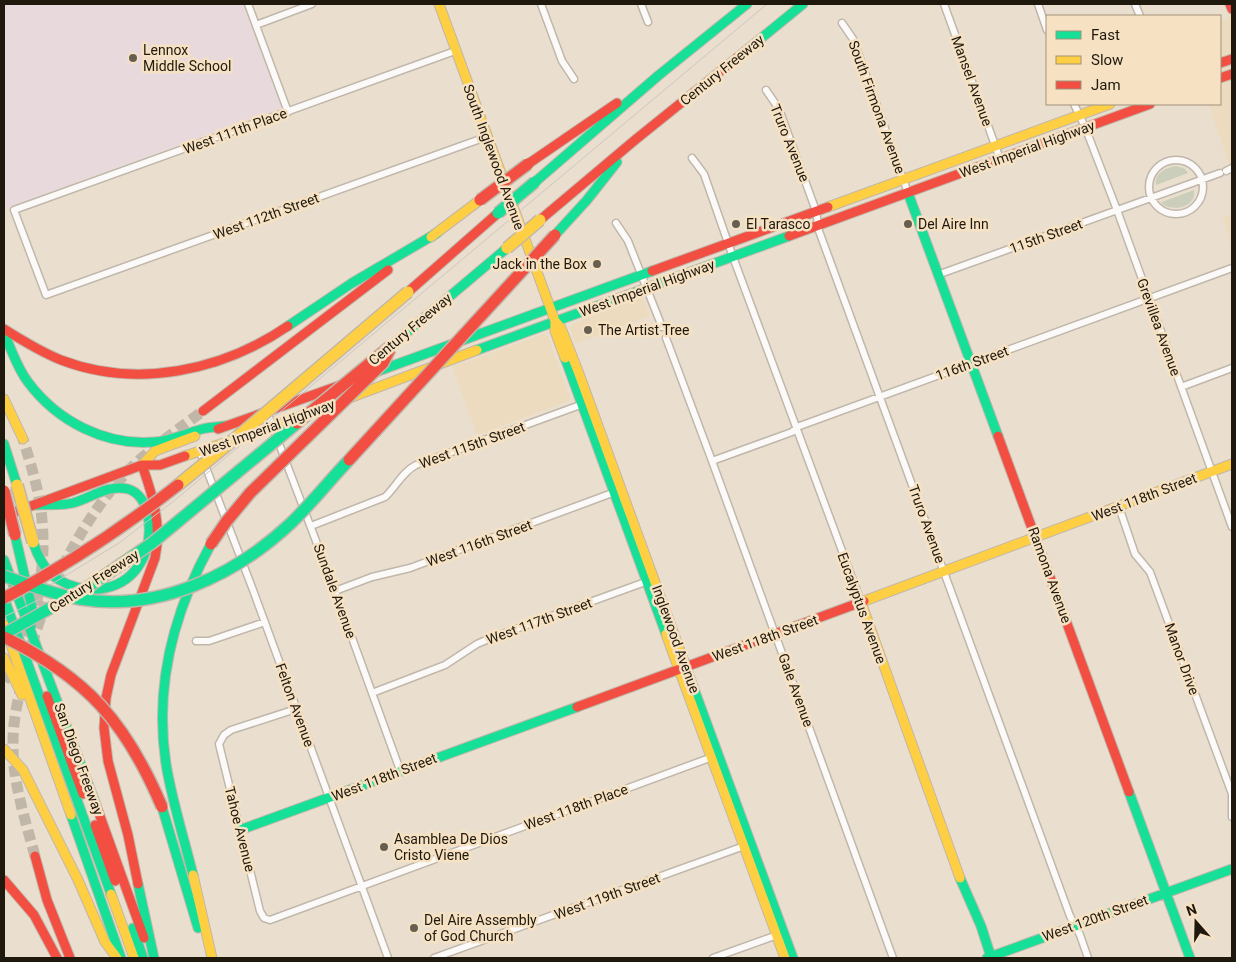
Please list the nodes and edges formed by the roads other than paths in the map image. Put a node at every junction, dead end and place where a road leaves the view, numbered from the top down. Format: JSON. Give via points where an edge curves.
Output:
{"nodes":[{"id":1,"x":248,"y":4,"type":"edge"},
{"id":2,"x":312,"y":4,"type":"edge"},
{"id":3,"x":439,"y":4,"type":"edge"},
{"id":4,"x":541,"y":4,"type":"edge"},
{"id":5,"x":641,"y":4,"type":"edge"},
{"id":6,"x":747,"y":4,"type":"edge"},
{"id":7,"x":803,"y":4,"type":"edge"},
{"id":8,"x":944,"y":4,"type":"edge"},
{"id":9,"x":1038,"y":4,"type":"edge"},
{"id":10,"x":1230,"y":4,"type":"edge"},
{"id":11,"x":1232,"y":9,"type":"edge"},
{"id":12,"x":648,"y":22,"type":"dead end"},
{"id":13,"x":842,"y":23,"type":"dead end"},
{"id":14,"x":256,"y":25,"type":"junction"},
{"id":15,"x":1046,"y":27,"type":"edge"},
{"id":16,"x":455,"y":51,"type":"junction"},
{"id":17,"x":659,"y":75,"type":"junction"},
{"id":18,"x":574,"y":79,"type":"dead end"},
{"id":19,"x":766,"y":90,"type":"dead end"},
{"id":20,"x":1074,"y":105,"type":"edge"},
{"id":21,"x":1107,"y":105,"type":"edge"},
{"id":22,"x":1147,"y":105,"type":"edge"},
{"id":23,"x":288,"y":112,"type":"junction"},
{"id":24,"x":1079,"y":115,"type":"junction"},
{"id":25,"x":1085,"y":127,"type":"junction"},
{"id":26,"x":486,"y":137,"type":"junction"},
{"id":27,"x":634,"y":140,"type":"junction"},
{"id":28,"x":996,"y":146,"type":"junction"},
{"id":29,"x":692,"y":158,"type":"dead end"},
{"id":30,"x":1000,"y":159,"type":"junction"},
{"id":31,"x":1226,"y":171,"type":"edge"},
{"id":32,"x":1203,"y":179,"type":"junction"},
{"id":33,"x":904,"y":180,"type":"junction"},
{"id":34,"x":908,"y":193,"type":"junction"},
{"id":35,"x":1152,"y":198,"type":"junction"},
{"id":36,"x":1118,"y":210,"type":"junction"},
{"id":37,"x":816,"y":211,"type":"junction"},
{"id":38,"x":616,"y":224,"type":"dead end"},
{"id":39,"x":818,"y":225,"type":"junction"},
{"id":40,"x":437,"y":232,"type":"junction"},
{"id":41,"x":729,"y":244,"type":"junction"},
{"id":42,"x":733,"y":257,"type":"junction"},
{"id":43,"x":1232,"y":268,"type":"edge"},
{"id":44,"x":940,"y":274,"type":"junction"},
{"id":45,"x":641,"y":276,"type":"junction"},
{"id":46,"x":647,"y":287,"type":"junction"},
{"id":47,"x":46,"y":295,"type":"joint"},
{"id":48,"x":1149,"y":299,"type":"junction"},
{"id":49,"x":550,"y":309,"type":"junction"},
{"id":50,"x":555,"y":322,"type":"junction"},
{"id":51,"x":662,"y":328,"type":"dead end"},
{"id":52,"x":4,"y":329,"type":"edge"},
{"id":53,"x":4,"y":334,"type":"edge"},
{"id":54,"x":666,"y":338,"type":"dead end"},
{"id":55,"x":392,"y":345,"type":"junction"},
{"id":56,"x":972,"y":363,"type":"junction"},
{"id":57,"x":1232,"y":368,"type":"edge"},
{"id":58,"x":1181,"y":387,"type":"junction"},
{"id":59,"x":880,"y":396,"type":"junction"},
{"id":60,"x":4,"y":399,"type":"edge"},
{"id":61,"x":585,"y":403,"type":"junction"},
{"id":62,"x":202,"y":411,"type":"tunnel mouth"},
{"id":63,"x":267,"y":412,"type":"junction"},
{"id":64,"x":225,"y":426,"type":"junction"},
{"id":65,"x":272,"y":427,"type":"junction"},
{"id":66,"x":797,"y":427,"type":"junction"},
{"id":67,"x":23,"y":439,"type":"tunnel mouth"},
{"id":68,"x":5,"y":448,"type":"edge"},
{"id":69,"x":200,"y":452,"type":"junction"},
{"id":70,"x":712,"y":461,"type":"junction"},
{"id":71,"x":1232,"y":464,"type":"edge"},
{"id":72,"x":142,"y":465,"type":"junction"},
{"id":73,"x":1212,"y":471,"type":"junction"},
{"id":74,"x":4,"y":491,"type":"edge"},
{"id":75,"x":618,"y":491,"type":"junction"},
{"id":76,"x":35,"y":505,"type":"junction"},
{"id":77,"x":1118,"y":507,"type":"junction"},
{"id":78,"x":4,"y":516,"type":"edge"},
{"id":79,"x":311,"y":526,"type":"junction"},
{"id":80,"x":1232,"y":527,"type":"edge"},
{"id":81,"x":1036,"y":537,"type":"junction"},
{"id":82,"x":4,"y":560,"type":"edge"},
{"id":83,"x":944,"y":571,"type":"junction"},
{"id":84,"x":4,"y":576,"type":"edge"},
{"id":85,"x":651,"y":580,"type":"junction"},
{"id":86,"x":335,"y":590,"type":"junction"},
{"id":87,"x":4,"y":598,"type":"edge"},
{"id":88,"x":861,"y":602,"type":"junction"},
{"id":89,"x":264,"y":622,"type":"junction"},
{"id":90,"x":4,"y":626,"type":"edge"},
{"id":91,"x":32,"y":634,"type":"junction"},
{"id":92,"x":776,"y":634,"type":"junction"},
{"id":93,"x":4,"y":636,"type":"edge"},
{"id":94,"x":196,"y":641,"type":"dead end"},
{"id":95,"x":4,"y":658,"type":"edge"},
{"id":96,"x":683,"y":668,"type":"junction"},
{"id":97,"x":372,"y":693,"type":"junction"},
{"id":98,"x":296,"y":709,"type":"junction"},
{"id":99,"x":45,"y":743,"type":"junction"},
{"id":100,"x":4,"y":749,"type":"edge"},
{"id":101,"x":715,"y":756,"type":"junction"},
{"id":102,"x":400,"y":770,"type":"junction"},
{"id":103,"x":329,"y":797,"type":"junction"},
{"id":104,"x":1232,"y":817,"type":"edge"},
{"id":105,"x":240,"y":830,"type":"junction"},
{"id":106,"x":747,"y":845,"type":"junction"},
{"id":107,"x":35,"y":856,"type":"tunnel mouth"},
{"id":108,"x":1232,"y":868,"type":"edge"},
{"id":109,"x":4,"y":880,"type":"edge"},
{"id":110,"x":361,"y":886,"type":"junction"},
{"id":111,"x":1166,"y":892,"type":"junction"},
{"id":112,"x":264,"y":918,"type":"joint"},
{"id":113,"x":1075,"y":926,"type":"junction"},
{"id":114,"x":780,"y":934,"type":"junction"},
{"id":115,"x":57,"y":958,"type":"edge"},
{"id":116,"x":70,"y":958,"type":"edge"},
{"id":117,"x":117,"y":958,"type":"edge"},
{"id":118,"x":121,"y":958,"type":"edge"},
{"id":119,"x":134,"y":958,"type":"edge"},
{"id":120,"x":143,"y":958,"type":"edge"},
{"id":121,"x":153,"y":958,"type":"edge"},
{"id":122,"x":207,"y":958,"type":"edge"},
{"id":123,"x":212,"y":958,"type":"edge"},
{"id":124,"x":388,"y":958,"type":"edge"},
{"id":125,"x":434,"y":958,"type":"edge"},
{"id":126,"x":713,"y":958,"type":"edge"},
{"id":127,"x":785,"y":958,"type":"edge"},
{"id":128,"x":793,"y":958,"type":"edge"},
{"id":129,"x":893,"y":958,"type":"edge"},
{"id":130,"x":990,"y":958,"type":"edge"},
{"id":131,"x":1088,"y":958,"type":"edge"},
{"id":132,"x":1190,"y":958,"type":"edge"}],
"edges":[{"from":1,"to":14,"type":"street"},
{"from":2,"to":14,"type":"street"},
{"from":3,"to":16,"type":"main road","name":"South Inglewood Avenue"},
{"from":4,"to":18,"type":"street","via":[[562,61]]},
{"from":5,"to":12,"type":"street"},
{"from":6,"to":17,"type":"main road","name":"Century Freeway"},
{"from":7,"to":27,"type":"main road","name":"Century Freeway"},
{"from":8,"to":28,"type":"street","name":"Mansel Avenue"},
{"from":9,"to":15,"type":"street"},
{"from":10,"to":11,"type":"main road"},
{"from":13,"to":33,"type":"street","name":"South Firmona Avenue","via":[[853,39]]},
{"from":14,"to":23,"type":"street"},
{"from":16,"to":23,"type":"street","name":"West 111th Place"},
{"from":16,"to":26,"type":"main road","name":"South Inglewood Avenue"},
{"from":17,"to":40,"type":"main road","bridge":true,"via":[[528,164]]},
{"from":17,"to":87,"type":"main road","name":"Century Freeway","bridge":true,"via":[[199,469],[99,544]]},
{"from":19,"to":37,"type":"street","name":"Truro Avenue","via":[[780,109]]},
{"from":20,"to":24,"type":"street","name":"Grevillea Avenue"},
{"from":21,"to":24,"type":"main road","name":"West Imperial Highway"},
{"from":22,"to":25,"type":"main road","name":"West Imperial Highway"},
{"from":23,"to":47,"type":"street","name":"West 111th Place","via":[[14,210]]},
{"from":24,"to":25,"type":"street","name":"Grevillea Avenue"},
{"from":24,"to":28,"type":"main road","name":"West Imperial Highway"},
{"from":25,"to":30,"type":"main road","name":"West Imperial Highway"},
{"from":25,"to":36,"type":"street","name":"Grevillea Avenue"},
{"from":26,"to":47,"type":"street","name":"West 112th Street"},
{"from":26,"to":49,"type":"main road","name":"South Inglewood Avenue"},
{"from":27,"to":55,"type":"main road","name":"Century Freeway","bridge":true},
{"from":27,"to":84,"type":"main road","bridge":true,"via":[[586,200],[291,523],[246,561],[198,586],[131,601],[62,596],[34,589]]},
{"from":28,"to":30,"type":"street","name":"Mansel Avenue"},
{"from":28,"to":33,"type":"main road","name":"West Imperial Highway"},
{"from":29,"to":41,"type":"street","name":"Eucalyptus Avenue","via":[[704,174]]},
{"from":30,"to":34,"type":"main road","name":"West Imperial Highway"},
{"from":31,"to":32,"type":"street","name":"115th Street"},
{"from":32,"to":35,"type":"street","name":"115th Street"},
{"from":32,"to":35,"type":"street","via":[[1204,191],[1200,200],[1186,212],[1166,212]]},
{"from":32,"to":35,"type":"street","via":[[1189,162],[1180,159],[1164,162],[1150,179]]},
{"from":33,"to":34,"type":"street","name":"South Firmona Avenue"},
{"from":33,"to":37,"type":"main road","name":"West Imperial Highway"},
{"from":34,"to":39,"type":"main road","name":"West Imperial Highway"},
{"from":34,"to":44,"type":"main road","name":"Ramona Avenue"},
{"from":35,"to":36,"type":"street","name":"115th Street"},
{"from":36,"to":44,"type":"street","name":"115th Street"},
{"from":36,"to":48,"type":"street","name":"Grevillea Avenue"},
{"from":37,"to":39,"type":"street","name":"Truro Avenue"},
{"from":37,"to":41,"type":"main road","name":"West Imperial Highway"},
{"from":38,"to":45,"type":"street","via":[[628,241]]},
{"from":39,"to":42,"type":"main road","name":"West Imperial Highway"},
{"from":39,"to":59,"type":"street","name":"Truro Avenue"},
{"from":40,"to":52,"type":"main road","via":[[263,342],[223,361],[191,369],[140,374],[90,368],[42,352]]},
{"from":40,"to":62,"type":"main road"},
{"from":41,"to":42,"type":"street","name":"Eucalyptus Avenue"},
{"from":41,"to":45,"type":"main road","name":"West Imperial Highway"},
{"from":42,"to":46,"type":"main road","name":"West Imperial Highway"},
{"from":42,"to":66,"type":"street","name":"Eucalyptus Avenue"},
{"from":43,"to":48,"type":"street","name":"116th Street"},
{"from":44,"to":56,"type":"main road","name":"Ramona Avenue"},
{"from":45,"to":46,"type":"street"},
{"from":45,"to":49,"type":"main road","name":"West Imperial Highway"},
{"from":46,"to":50,"type":"main road","name":"West Imperial Highway"},
{"from":46,"to":51,"type":"street"},
{"from":48,"to":56,"type":"street","name":"116th Street"},
{"from":48,"to":58,"type":"street","name":"Grevillea Avenue"},
{"from":49,"to":50,"type":"main road","name":"Inglewood Avenue"},
{"from":49,"to":63,"type":"main road","name":"West Imperial Highway"},
{"from":50,"to":61,"type":"main road","name":"Inglewood Avenue","via":[[562,328]]},
{"from":50,"to":65,"type":"main road","name":"West Imperial Highway"},
{"from":53,"to":64,"type":"main road","via":[[34,390],[54,410],[79,427],[130,442],[156,442]]},
{"from":54,"to":70,"type":"street","name":"Gale Avenue"},
{"from":55,"to":93,"type":"main road","name":"Century Freeway","bridge":true,"via":[[152,543],[88,587]]},
{"from":55,"to":123,"type":"main road","bridge":true,"via":[[383,363],[238,506],[190,580],[172,634],[163,693],[164,748]]},
{"from":56,"to":59,"type":"street","name":"116th Street"},
{"from":56,"to":81,"type":"main road","name":"Ramona Avenue"},
{"from":57,"to":58,"type":"street"},
{"from":58,"to":73,"type":"street","name":"Grevillea Avenue"},
{"from":59,"to":66,"type":"street","name":"116th Street"},
{"from":59,"to":83,"type":"street","name":"Truro Avenue"},
{"from":60,"to":67,"type":"main road"},
{"from":61,"to":75,"type":"main road","name":"Inglewood Avenue"},
{"from":61,"to":79,"type":"street","name":"West 115th Street","via":[[416,465],[406,471],[385,498]]},
{"from":63,"to":64,"type":"main road","name":"West Imperial Highway"},
{"from":63,"to":65,"type":"street","name":"Sundale Avenue"},
{"from":64,"to":72,"type":"main road","name":"West Imperial Highway","via":[[156,451]]},
{"from":65,"to":69,"type":"main road","name":"West Imperial Highway"},
{"from":65,"to":79,"type":"street","name":"Sundale Avenue"},
{"from":66,"to":70,"type":"street","name":"116th Street","via":[[792,432]]},
{"from":66,"to":88,"type":"street","name":"Eucalyptus Avenue"},
{"from":68,"to":76,"type":"main road","bridge":true,"via":[[33,542],[41,562],[55,577],[74,587],[110,588],[138,570],[147,553],[150,524],[145,505],[128,489],[109,490],[71,503]]},
{"from":69,"to":72,"type":"main road","name":"West Imperial Highway","via":[[160,466]]},
{"from":69,"to":89,"type":"street","name":"Felton Avenue"},
{"from":70,"to":92,"type":"street","name":"Gale Avenue"},
{"from":71,"to":73,"type":"main road","name":"West 118th Street"},
{"from":72,"to":76,"type":"main road","name":"West Imperial Highway"},
{"from":72,"to":121,"type":"main road","via":[[157,510],[159,541],[111,675],[104,728],[108,761],[128,835]]},
{"from":73,"to":77,"type":"main road","name":"West 118th Street"},
{"from":73,"to":80,"type":"street","name":"Grevillea Avenue"},
{"from":74,"to":91,"type":"main road","bridge":true,"via":[[32,608]]},
{"from":75,"to":85,"type":"main road","name":"Inglewood Avenue"},
{"from":75,"to":86,"type":"street","name":"West 116th Street","via":[[410,568]]},
{"from":76,"to":78,"type":"main road","name":"West Imperial Highway"},
{"from":77,"to":81,"type":"main road","name":"West 118th Street"},
{"from":77,"to":104,"type":"street","name":"Manor Drive","via":[[1135,554],[1150,572],[1232,794]]},
{"from":79,"to":86,"type":"street","name":"Sundale Avenue"},
{"from":81,"to":83,"type":"main road","name":"West 118th Street"},
{"from":81,"to":111,"type":"main road","name":"Ramona Avenue"},
{"from":82,"to":91,"type":"main road","name":"San Diego Freeway"},
{"from":83,"to":88,"type":"main road","name":"West 118th Street"},
{"from":83,"to":113,"type":"street","name":"Truro Avenue"},
{"from":85,"to":96,"type":"main road","name":"Inglewood Avenue"},
{"from":85,"to":97,"type":"street","name":"West 117th Street","via":[[491,638],[445,665]]},
{"from":86,"to":97,"type":"street","name":"Sundale Avenue"},
{"from":87,"to":119,"type":"main road"},
{"from":88,"to":92,"type":"main road","name":"West 118th Street"},
{"from":88,"to":130,"type":"main road","name":"Eucalyptus Avenue","via":[[959,876],[989,947]]},
{"from":89,"to":94,"type":"street","via":[[210,641]]},
{"from":89,"to":98,"type":"street","name":"Felton Avenue"},
{"from":90,"to":99,"type":"main road","name":"San Diego Freeway"},
{"from":91,"to":120,"type":"main road","via":[[31,654]]},
{"from":91,"to":121,"type":"main road","name":"San Diego Freeway"},
{"from":92,"to":96,"type":"main road","name":"West 118th Street"},
{"from":92,"to":129,"type":"street","name":"Gale Avenue"},
{"from":93,"to":122,"type":"main road","bridge":true,"via":[[36,652],[76,680],[118,724],[138,755],[162,807]]},
{"from":95,"to":99,"type":"main road"},
{"from":96,"to":101,"type":"main road","name":"Inglewood Avenue"},
{"from":96,"to":102,"type":"main road","name":"West 118th Street"},
{"from":97,"to":102,"type":"street","name":"Sundale Avenue"},
{"from":98,"to":103,"type":"street","name":"Felton Avenue"},
{"from":98,"to":105,"type":"street","name":"Tahoe Avenue","via":[[231,730],[220,739],[220,751]]},
{"from":99,"to":118,"type":"main road","name":"San Diego Freeway"},
{"from":100,"to":117,"type":"main road","via":[[23,770],[105,942]]},
{"from":101,"to":106,"type":"main road","name":"Inglewood Avenue"},
{"from":101,"to":110,"type":"street","name":"West 118th Place"},
{"from":102,"to":103,"type":"main road","name":"West 118th Street"},
{"from":103,"to":105,"type":"main road","name":"West 118th Street"},
{"from":103,"to":110,"type":"street","name":"Felton Avenue"},
{"from":105,"to":112,"type":"street","name":"Tahoe Avenue"},
{"from":106,"to":114,"type":"main road","name":"Inglewood Avenue"},
{"from":106,"to":125,"type":"street","name":"West 119th Street"},
{"from":107,"to":116,"type":"main road","via":[[47,900]]},
{"from":108,"to":111,"type":"main road","name":"West 120th Street"},
{"from":109,"to":115,"type":"main road","via":[[34,915]]},
{"from":110,"to":112,"type":"street","name":"West 118th Place","via":[[270,920]]},
{"from":110,"to":124,"type":"street","name":"Felton Avenue"},
{"from":111,"to":113,"type":"main road","name":"West 120th Street"},
{"from":111,"to":132,"type":"main road","name":"Ramona Avenue"},
{"from":113,"to":130,"type":"main road","name":"West 120th Street"},
{"from":113,"to":131,"type":"street","name":"Truro Avenue"},
{"from":114,"to":126,"type":"street"},
{"from":114,"to":127,"type":"main road","name":"Inglewood Avenue"},
{"from":114,"to":128,"type":"main road","name":"Inglewood Avenue"}]}
